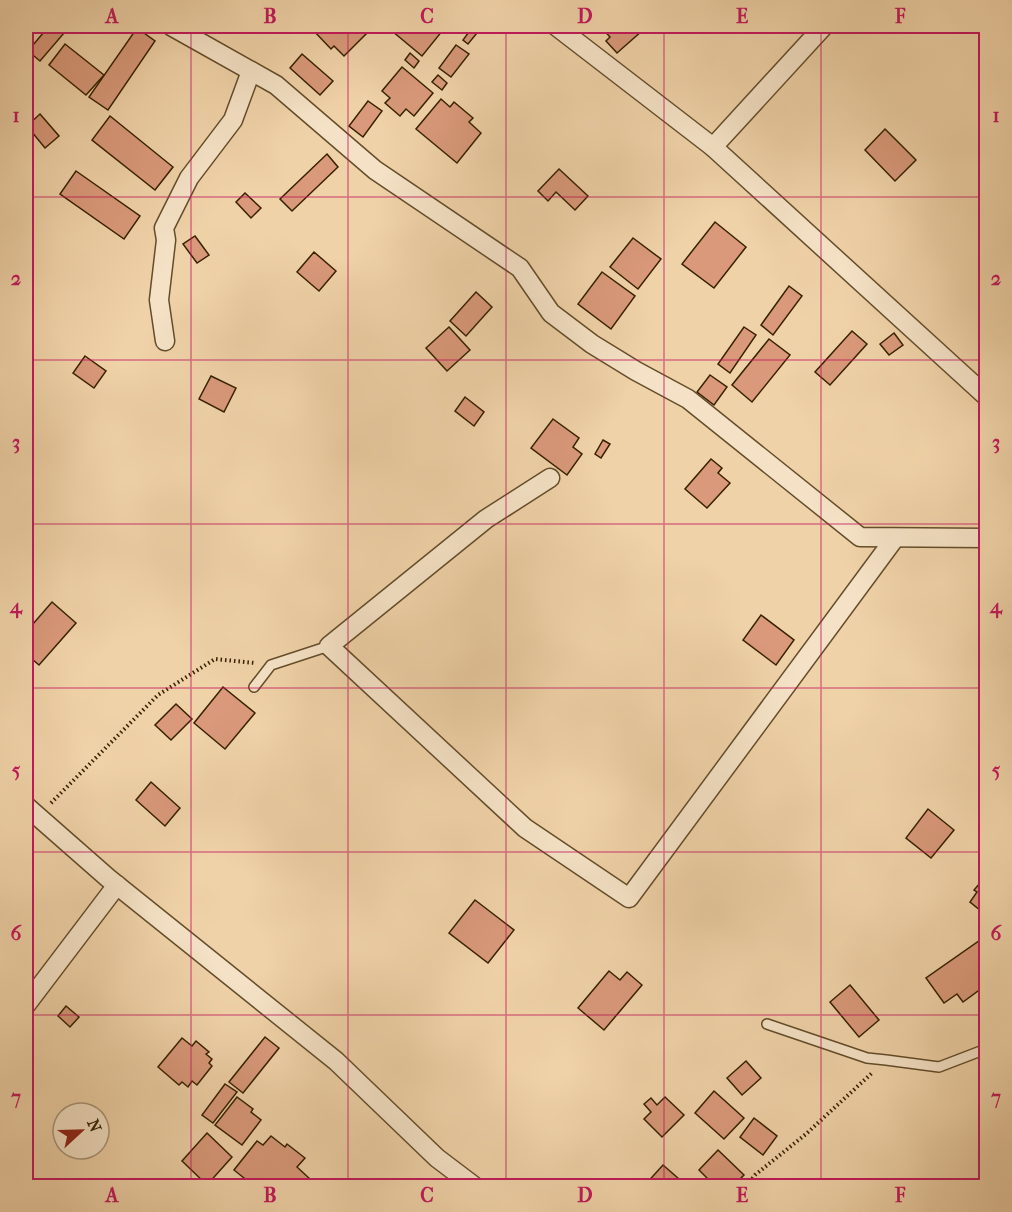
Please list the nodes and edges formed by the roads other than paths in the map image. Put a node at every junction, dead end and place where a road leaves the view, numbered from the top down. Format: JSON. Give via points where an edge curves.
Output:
{"nodes":[{"id":1,"x":171,"y":26,"type":"edge"},
{"id":2,"x":556,"y":26,"type":"edge"},
{"id":3,"x":824,"y":26,"type":"edge"},
{"id":4,"x":251,"y":71,"type":"junction"},
{"id":5,"x":712,"y":147,"type":"junction"},
{"id":6,"x":165,"y":341,"type":"dead end"},
{"id":7,"x":987,"y":396,"type":"edge"},
{"id":8,"x":550,"y":478,"type":"dead end"},
{"id":9,"x":895,"y":538,"type":"junction"},
{"id":10,"x":987,"y":538,"type":"edge"},
{"id":11,"x":328,"y":646,"type":"junction"},
{"id":12,"x":254,"y":687,"type":"dead end"},
{"id":13,"x":32,"y":811,"type":"edge"},
{"id":14,"x":117,"y":885,"type":"junction"},
{"id":15,"x":26,"y":1005,"type":"edge"},
{"id":16,"x":767,"y":1024,"type":"dead end"},
{"id":17,"x":987,"y":1049,"type":"edge"},
{"id":18,"x":474,"y":1186,"type":"edge"}],
"edges":[{"from":1,"to":4,"type":"street"},
{"from":2,"to":5,"type":"street"},
{"from":3,"to":5,"type":"street"},
{"from":4,"to":6,"type":"street","via":[[233,120],[189,178],[164,228],[159,300]]},
{"from":4,"to":9,"type":"street","via":[[276,85],[375,170],[520,268],[551,313],[592,344],[688,399],[860,537]]},
{"from":5,"to":7,"type":"street"},
{"from":8,"to":11,"type":"street","via":[[486,519]]},
{"from":9,"to":10,"type":"street"},
{"from":9,"to":11,"type":"street","via":[[629,898],[525,828]]},
{"from":11,"to":12,"type":"lane","via":[[271,665]]},
{"from":13,"to":14,"type":"street"},
{"from":14,"to":15,"type":"street"},
{"from":14,"to":18,"type":"street","via":[[336,1061],[437,1158]]},
{"from":16,"to":17,"type":"lane","via":[[867,1058],[939,1067]]}]}
